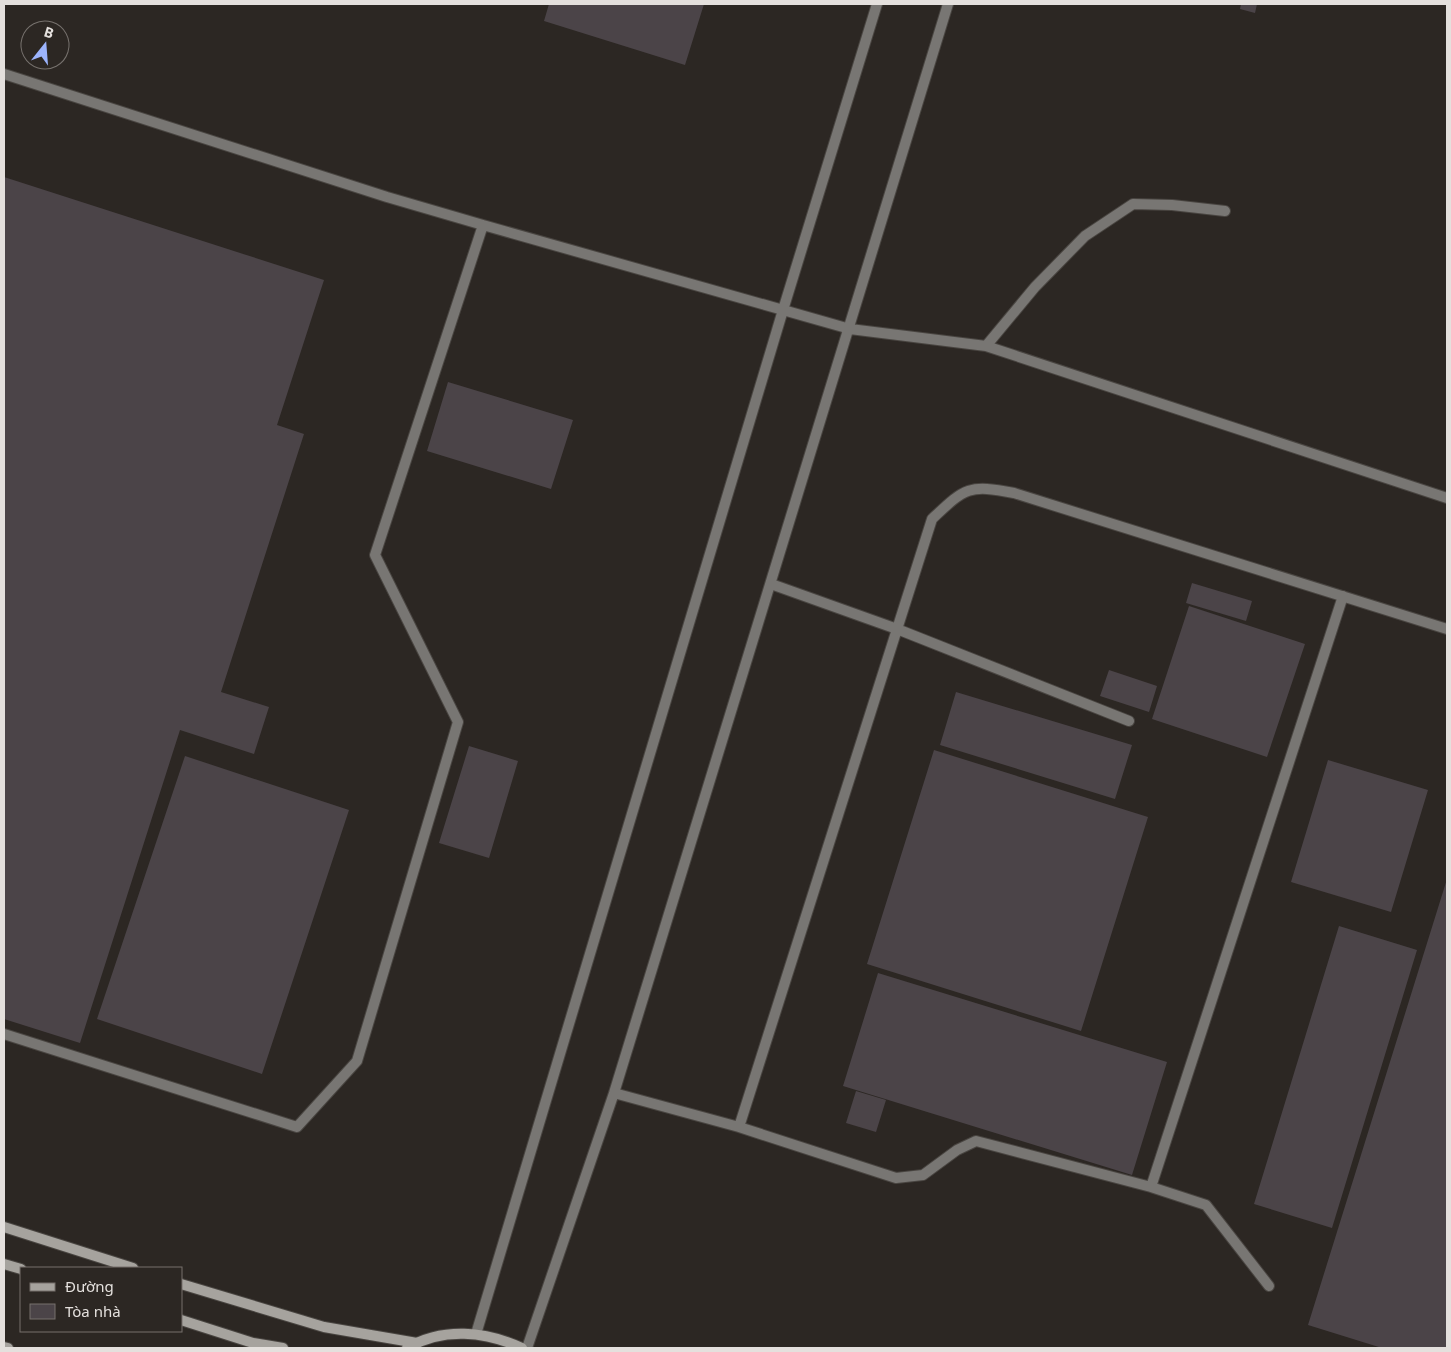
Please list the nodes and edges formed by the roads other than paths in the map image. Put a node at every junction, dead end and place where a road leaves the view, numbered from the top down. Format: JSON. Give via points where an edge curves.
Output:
{"nodes":[{"id":1,"x":877,"y":4,"type":"edge"},
{"id":2,"x":948,"y":4,"type":"edge"},
{"id":3,"x":4,"y":74,"type":"edge"},
{"id":4,"x":1225,"y":211,"type":"dead end"},
{"id":5,"x":483,"y":225,"type":"junction"},
{"id":6,"x":783,"y":310,"type":"junction"},
{"id":7,"x":850,"y":329,"type":"junction"},
{"id":8,"x":986,"y":346,"type":"junction"},
{"id":9,"x":1447,"y":498,"type":"edge"},
{"id":10,"x":771,"y":584,"type":"junction"},
{"id":11,"x":1343,"y":596,"type":"junction"},
{"id":12,"x":897,"y":629,"type":"junction"},
{"id":13,"x":1447,"y":629,"type":"edge"},
{"id":14,"x":1130,"y":722,"type":"dead end"},
{"id":15,"x":4,"y":1034,"type":"edge"},
{"id":16,"x":614,"y":1093,"type":"junction"},
{"id":17,"x":739,"y":1127,"type":"junction"},
{"id":18,"x":1151,"y":1187,"type":"junction"},
{"id":19,"x":4,"y":1227,"type":"edge"},
{"id":20,"x":4,"y":1264,"type":"edge"},
{"id":21,"x":130,"y":1267,"type":"edge"},
{"id":22,"x":20,"y":1270,"type":"edge"},
{"id":23,"x":182,"y":1284,"type":"edge"},
{"id":24,"x":1269,"y":1286,"type":"dead end"},
{"id":25,"x":182,"y":1320,"type":"edge"},
{"id":26,"x":476,"y":1334,"type":"junction"},
{"id":27,"x":417,"y":1343,"type":"junction"},
{"id":28,"x":4,"y":1347,"type":"edge"},
{"id":29,"x":8,"y":1348,"type":"edge"},
{"id":30,"x":283,"y":1348,"type":"edge"},
{"id":31,"x":407,"y":1348,"type":"edge"},
{"id":32,"x":522,"y":1348,"type":"edge"},
{"id":33,"x":527,"y":1348,"type":"edge"}],
"edges":[{"from":1,"to":6,"type":"lane"},
{"from":2,"to":7,"type":"lane"},
{"from":3,"to":5,"type":"lane"},
{"from":4,"to":8,"type":"lane","via":[[1133,204],[1085,236],[1035,287]]},
{"from":5,"to":6,"type":"lane"},
{"from":5,"to":15,"type":"lane","via":[[375,556],[458,722],[357,1061],[297,1127]]},
{"from":6,"to":7,"type":"lane"},
{"from":6,"to":26,"type":"lane"},
{"from":7,"to":8,"type":"lane"},
{"from":7,"to":10,"type":"lane"},
{"from":8,"to":9,"type":"lane"},
{"from":10,"to":12,"type":"lane"},
{"from":10,"to":16,"type":"lane"},
{"from":11,"to":12,"type":"lane","via":[[1014,493],[987,488],[960,492],[932,519]]},
{"from":11,"to":13,"type":"lane"},
{"from":11,"to":18,"type":"lane"},
{"from":12,"to":14,"type":"lane"},
{"from":12,"to":17,"type":"lane"},
{"from":16,"to":17,"type":"lane"},
{"from":16,"to":33,"type":"lane"},
{"from":17,"to":18,"type":"lane","via":[[896,1178],[923,1175],[957,1150],[976,1141]]},
{"from":18,"to":24,"type":"lane","via":[[1206,1205]]},
{"from":19,"to":21,"type":"street"},
{"from":20,"to":22,"type":"street"},
{"from":23,"to":27,"type":"street","via":[[324,1327]]},
{"from":25,"to":30,"type":"street"},
{"from":26,"to":27,"type":"street","via":[[446,1334]]},
{"from":26,"to":32,"type":"street","via":[[502,1339]]},
{"from":27,"to":31,"type":"street"},
{"from":28,"to":29,"type":"street"}]}
